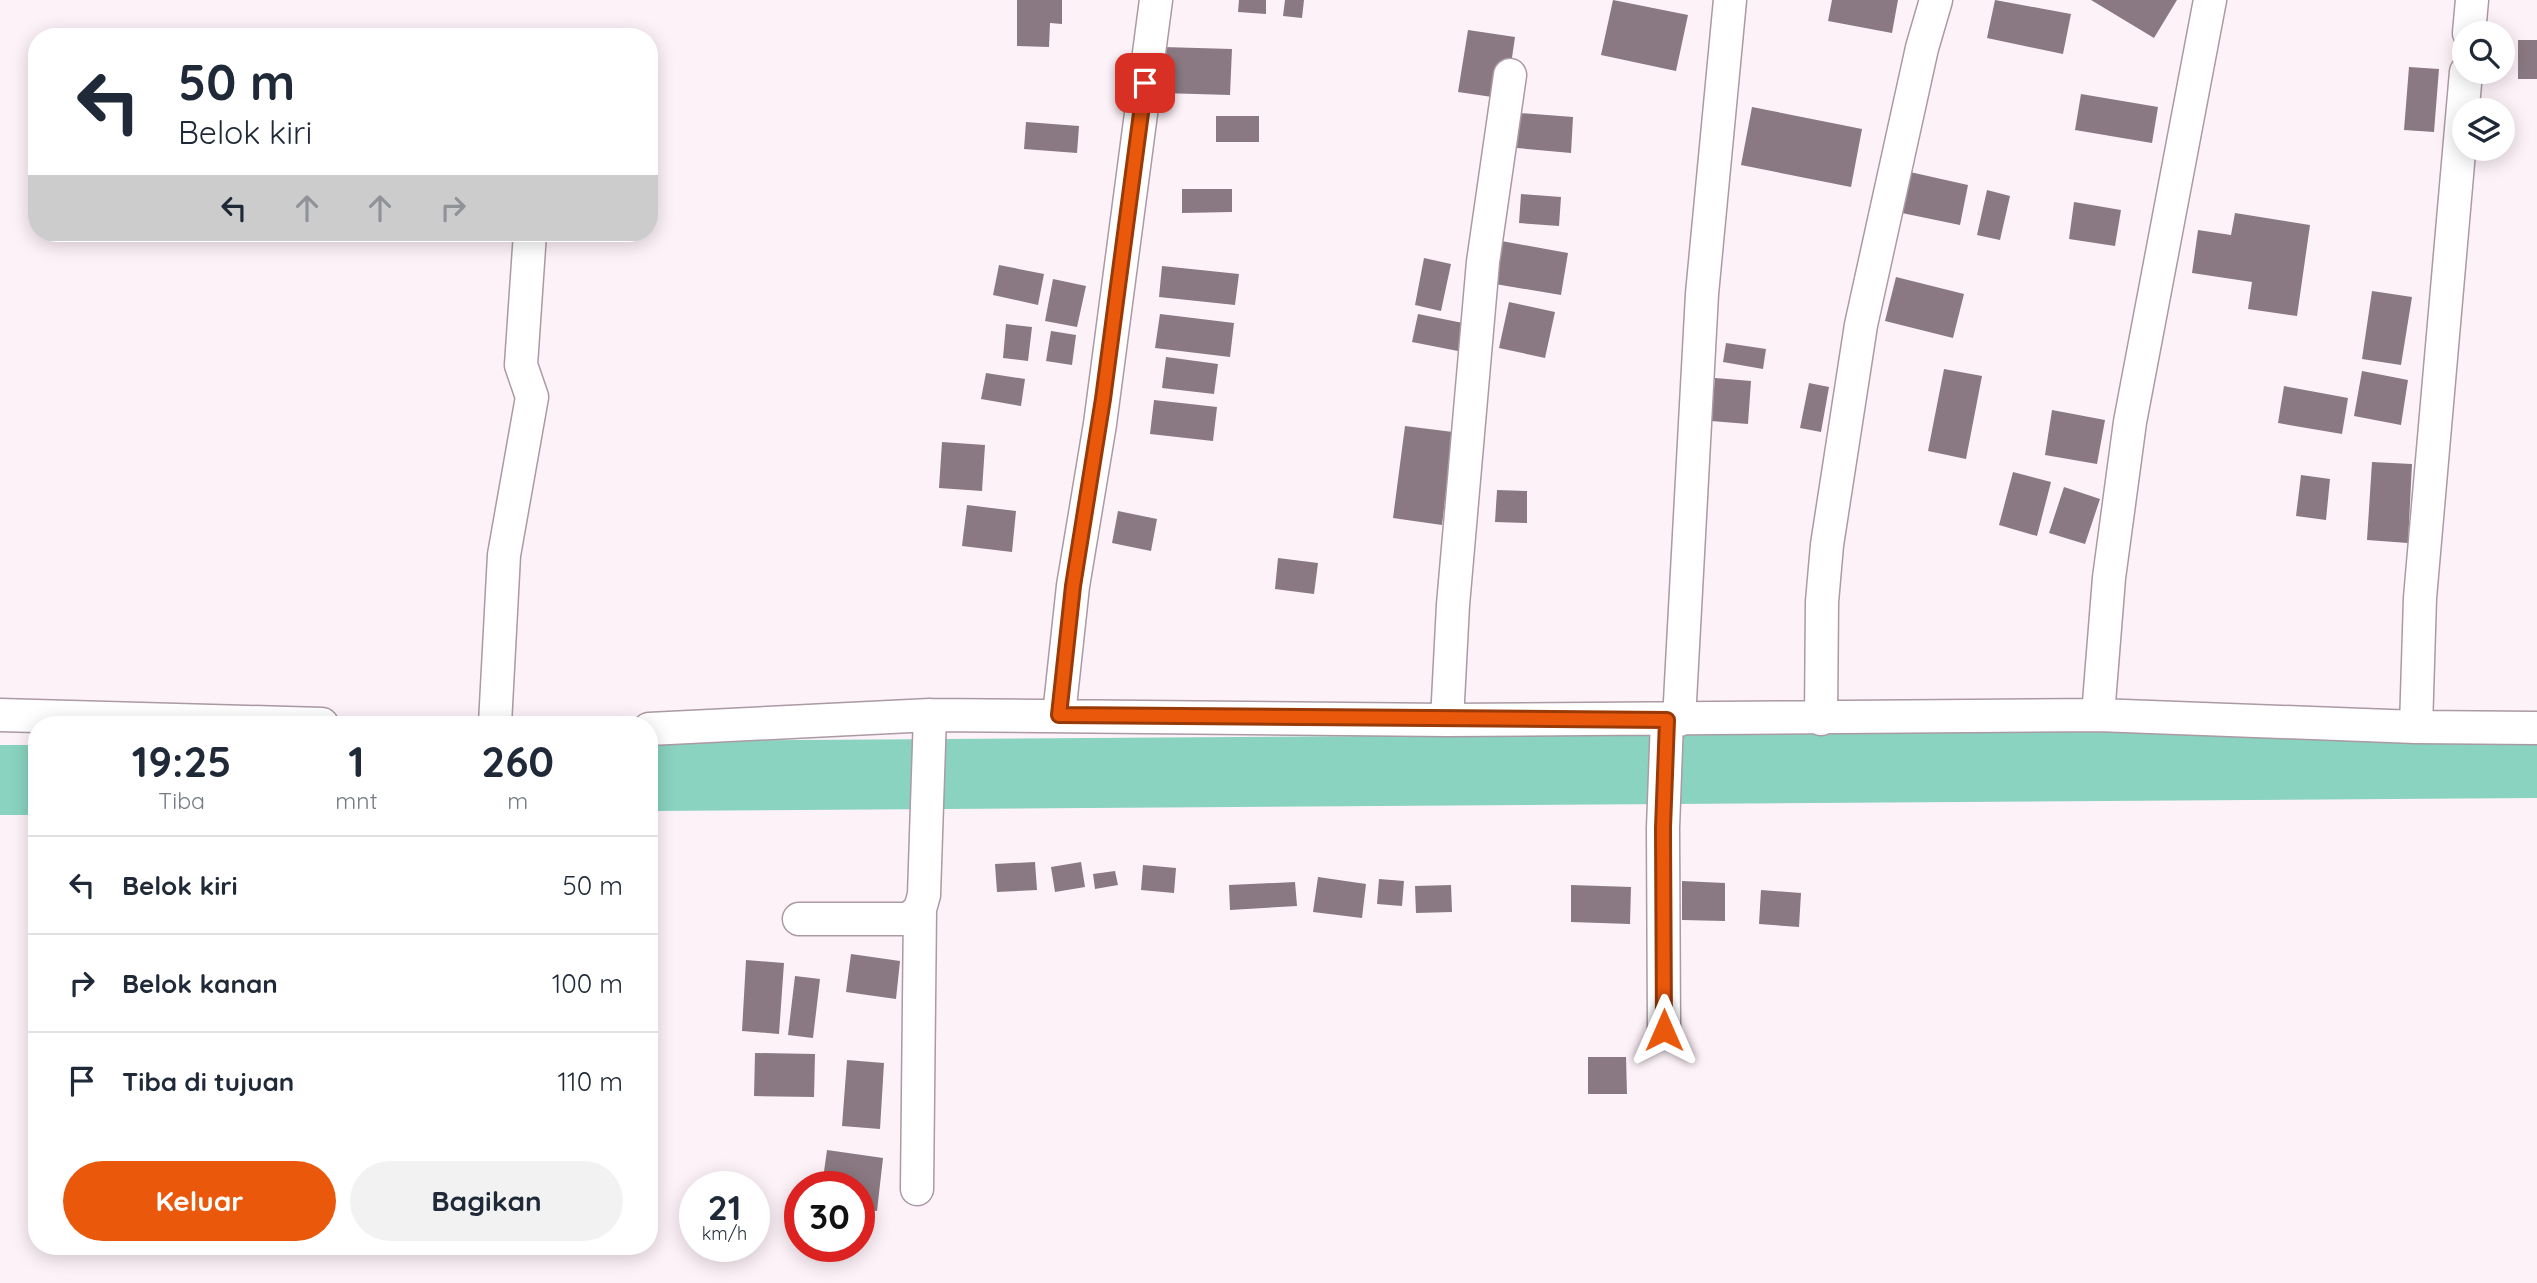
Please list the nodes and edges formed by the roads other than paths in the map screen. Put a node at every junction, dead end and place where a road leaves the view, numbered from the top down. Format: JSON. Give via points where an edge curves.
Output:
{"nodes":[{"id":1,"x":1156,"y":0,"type":"edge"},
{"id":2,"x":1730,"y":0,"type":"edge"},
{"id":3,"x":1936,"y":0,"type":"edge"},
{"id":4,"x":2210,"y":0,"type":"edge"},
{"id":5,"x":2472,"y":0,"type":"edge"},
{"id":6,"x":2470,"y":21,"type":"edge"},
{"id":7,"x":1510,"y":75,"type":"dead end"},
{"id":8,"x":2465,"y":84,"type":"edge"},
{"id":9,"x":529,"y":242,"type":"edge"},
{"id":10,"x":0,"y":715,"type":"edge"},
{"id":11,"x":930,"y":715,"type":"junction"},
{"id":12,"x":1059,"y":715,"type":"junction"},
{"id":13,"x":2098,"y":715,"type":"junction"},
{"id":14,"x":36,"y":716,"type":"edge"},
{"id":15,"x":495,"y":716,"type":"edge"},
{"id":16,"x":1821,"y":719,"type":"junction"},
{"id":17,"x":1447,"y":720,"type":"junction"},
{"id":18,"x":1671,"y":724,"type":"junction"},
{"id":19,"x":2416,"y":727,"type":"junction"},
{"id":20,"x":2537,"y":728,"type":"edge"},
{"id":21,"x":658,"y":729,"type":"edge"},
{"id":22,"x":920,"y":909,"type":"junction"},
{"id":23,"x":799,"y":919,"type":"dead end"},
{"id":24,"x":1664,"y":1030,"type":"dead end"},
{"id":25,"x":917,"y":1189,"type":"dead end"}],
"edges":[{"from":1,"to":12,"type":"street"},
{"from":2,"to":18,"type":"street","via":[[1702,294],[1682,664]]},
{"from":3,"to":16,"type":"street","via":[[1861,325],[1827,545]]},
{"from":4,"to":13,"type":"street","via":[[2130,422],[2109,578]]},
{"from":5,"to":6,"type":"street"},
{"from":7,"to":17,"type":"street","via":[[1483,262]]},
{"from":8,"to":19,"type":"street","via":[[2420,598]]},
{"from":9,"to":15,"type":"street","via":[[521,365],[532,397],[504,555]]},
{"from":10,"to":14,"type":"street"},
{"from":11,"to":12,"type":"street"},
{"from":11,"to":21,"type":"street"},
{"from":11,"to":22,"type":"street"},
{"from":12,"to":17,"type":"street"},
{"from":13,"to":16,"type":"street"},
{"from":13,"to":19,"type":"street"},
{"from":16,"to":18,"type":"street"},
{"from":17,"to":18,"type":"street"},
{"from":18,"to":24,"type":"street","via":[[1663,828]]},
{"from":19,"to":20,"type":"street"},
{"from":22,"to":23,"type":"street","via":[[909,919]]},
{"from":22,"to":25,"type":"street"}]}
